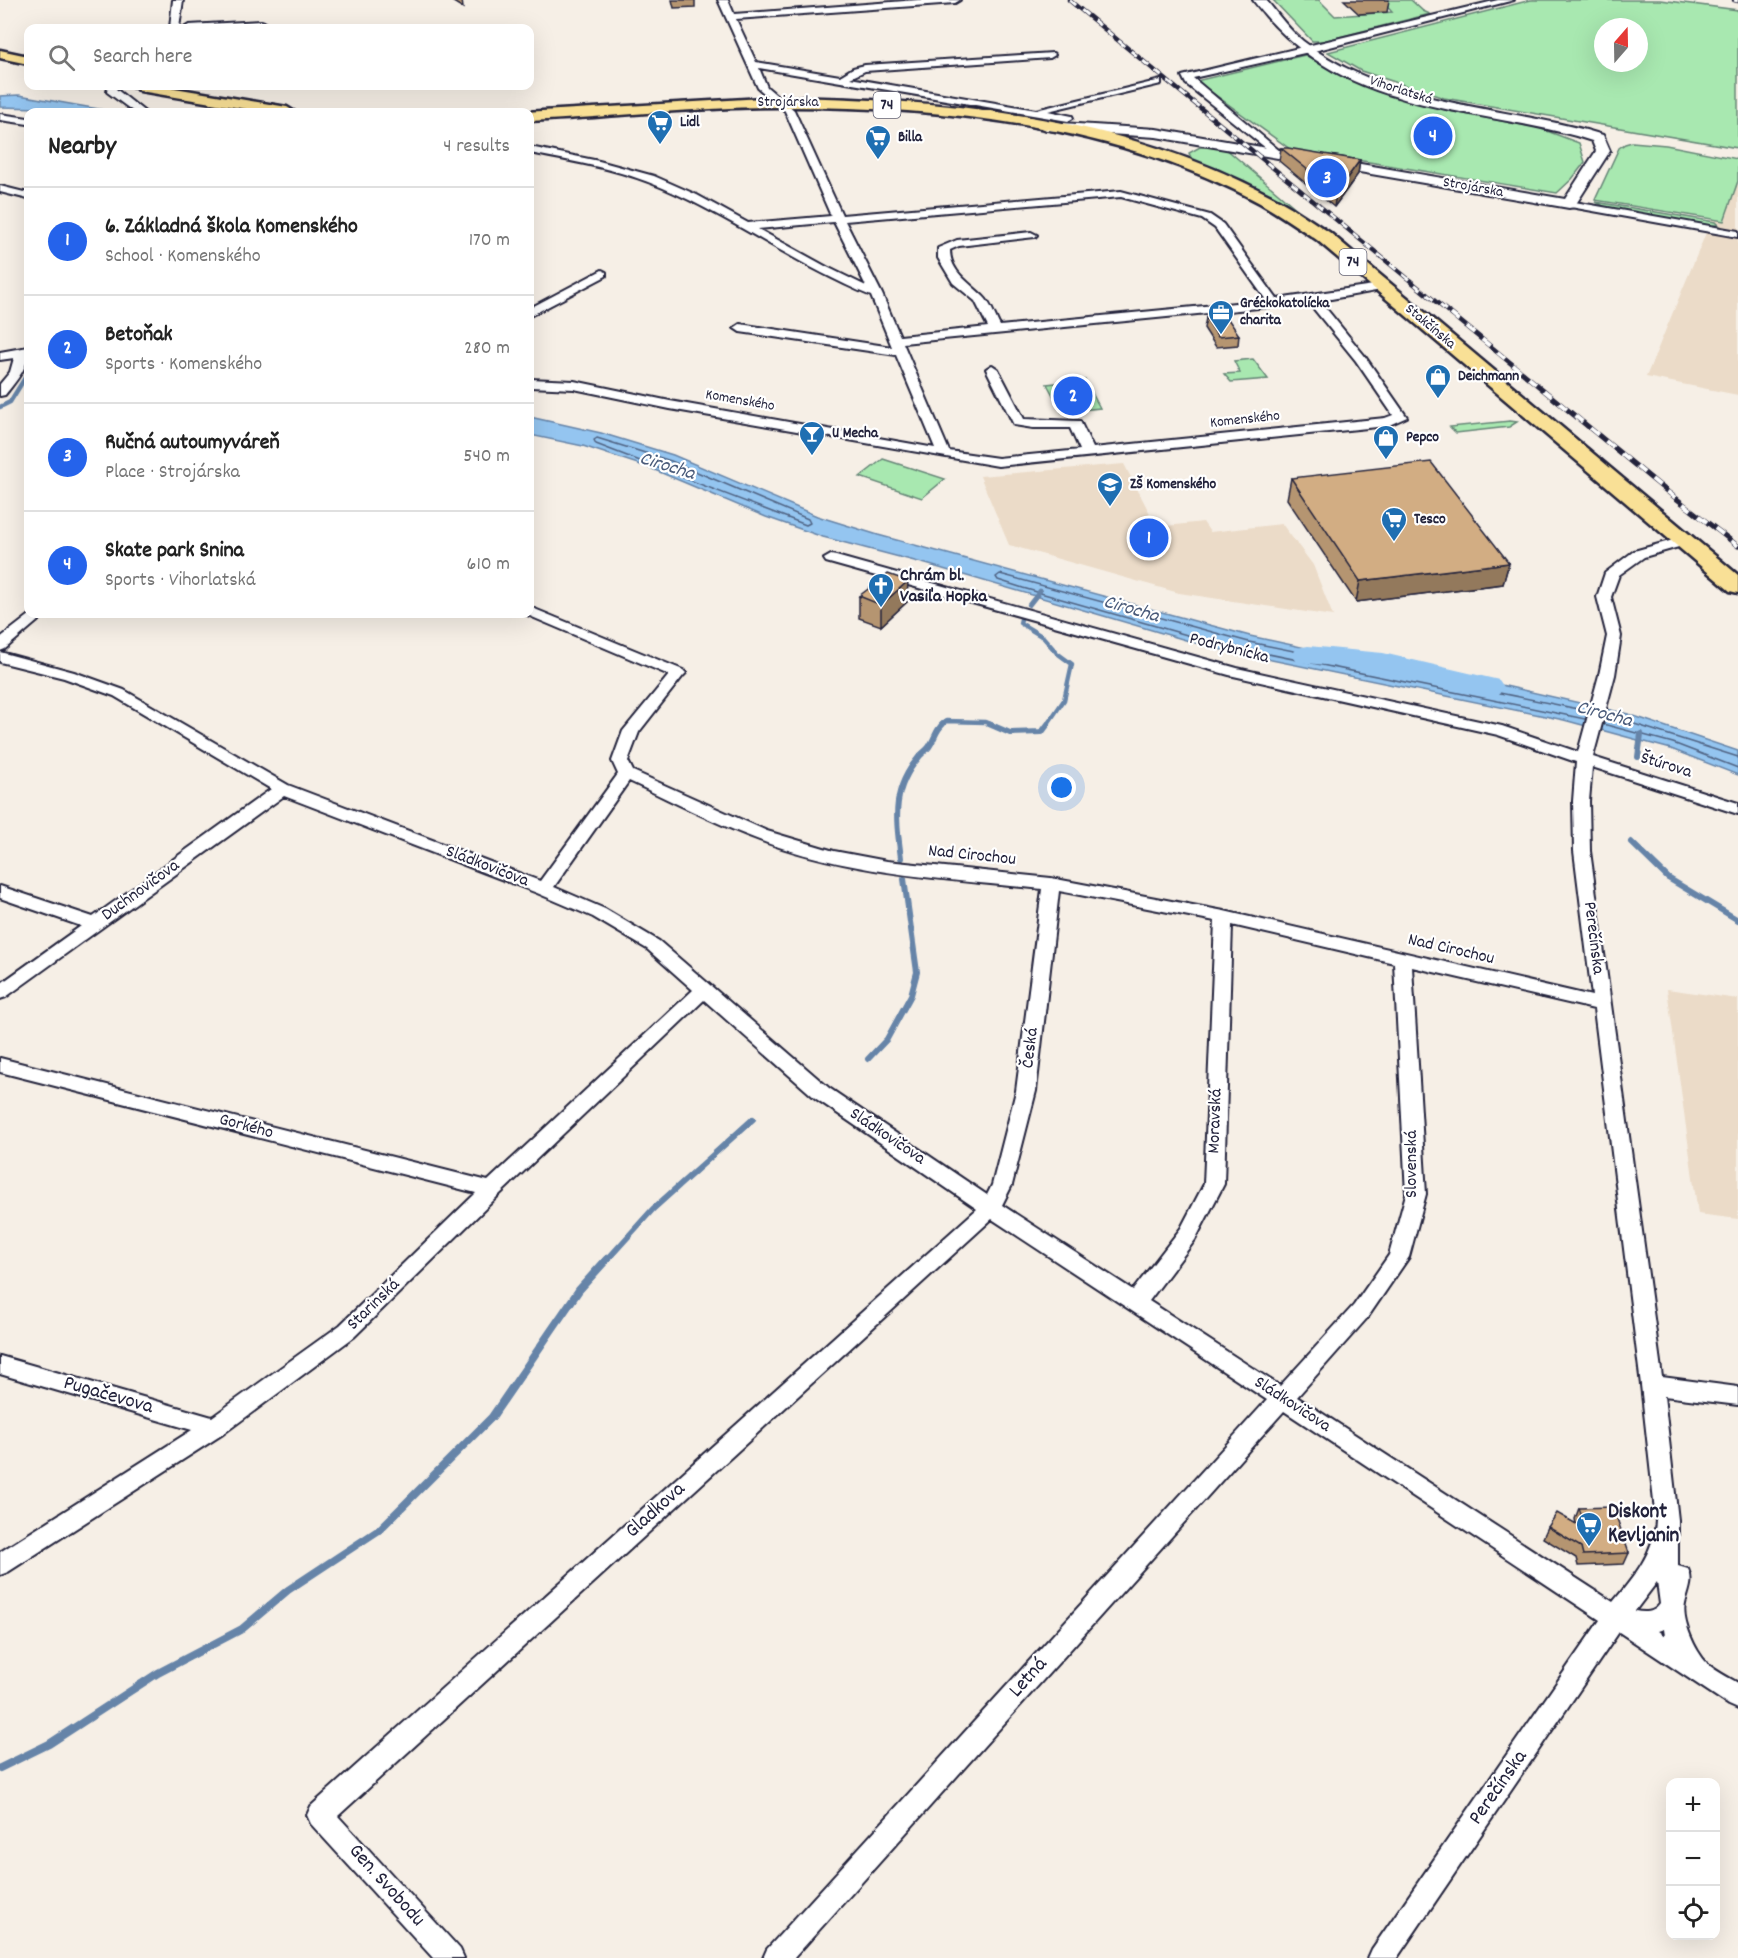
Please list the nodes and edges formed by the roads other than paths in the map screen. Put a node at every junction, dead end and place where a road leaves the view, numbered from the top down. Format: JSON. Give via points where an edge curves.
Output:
{"nodes":[{"id":1,"x":178,"y":0,"type":"edge"},
{"id":2,"x":723,"y":0,"type":"edge"},
{"id":3,"x":955,"y":0,"type":"edge"},
{"id":4,"x":1259,"y":0,"type":"edge"},
{"id":5,"x":1509,"y":0,"type":"edge"},
{"id":6,"x":730,"y":17,"type":"junction"},
{"id":7,"x":176,"y":24,"type":"edge"},
{"id":8,"x":1307,"y":49,"type":"junction"},
{"id":9,"x":0,"y":54,"type":"edge"},
{"id":10,"x":1050,"y":55,"type":"dead end"},
{"id":11,"x":24,"y":59,"type":"edge"},
{"id":12,"x":751,"y":64,"type":"junction"},
{"id":13,"x":842,"y":79,"type":"junction"},
{"id":14,"x":1157,"y":82,"type":"dead end"},
{"id":15,"x":111,"y":90,"type":"edge"},
{"id":16,"x":163,"y":90,"type":"edge"},
{"id":17,"x":779,"y":102,"type":"junction"},
{"id":18,"x":135,"y":108,"type":"edge"},
{"id":19,"x":264,"y":108,"type":"edge"},
{"id":20,"x":1034,"y":111,"type":"junction"},
{"id":21,"x":534,"y":116,"type":"edge"},
{"id":22,"x":0,"y":117,"type":"edge"},
{"id":23,"x":1068,"y":117,"type":"dead end"},
{"id":24,"x":24,"y":120,"type":"edge"},
{"id":25,"x":1046,"y":126,"type":"junction"},
{"id":26,"x":1142,"y":133,"type":"junction"},
{"id":27,"x":1119,"y":143,"type":"junction"},
{"id":28,"x":1202,"y":143,"type":"junction"},
{"id":29,"x":534,"y":151,"type":"edge"},
{"id":30,"x":1278,"y":154,"type":"junction"},
{"id":31,"x":1188,"y":165,"type":"junction"},
{"id":32,"x":0,"y":189,"type":"edge"},
{"id":33,"x":24,"y":195,"type":"edge"},
{"id":34,"x":1569,"y":204,"type":"junction"},
{"id":35,"x":838,"y":219,"type":"junction"},
{"id":36,"x":750,"y":226,"type":"junction"},
{"id":37,"x":1738,"y":234,"type":"edge"},
{"id":38,"x":1030,"y":236,"type":"dead end"},
{"id":39,"x":602,"y":274,"type":"dead end"},
{"id":40,"x":1383,"y":286,"type":"junction"},
{"id":41,"x":876,"y":294,"type":"junction"},
{"id":42,"x":1326,"y":297,"type":"junction"},
{"id":43,"x":1312,"y":299,"type":"junction"},
{"id":44,"x":1397,"y":299,"type":"junction"},
{"id":45,"x":1273,"y":302,"type":"junction"},
{"id":46,"x":534,"y":311,"type":"edge"},
{"id":47,"x":740,"y":328,"type":"dead end"},
{"id":48,"x":996,"y":330,"type":"junction"},
{"id":49,"x":898,"y":346,"type":"junction"},
{"id":50,"x":24,"y":352,"type":"edge"},
{"id":51,"x":24,"y":354,"type":"edge"},
{"id":52,"x":0,"y":356,"type":"edge"},
{"id":53,"x":992,"y":369,"type":"dead end"},
{"id":54,"x":534,"y":383,"type":"edge"},
{"id":55,"x":0,"y":392,"type":"edge"},
{"id":56,"x":942,"y":449,"type":"junction"},
{"id":57,"x":1088,"y":452,"type":"junction"},
{"id":58,"x":1684,"y":541,"type":"junction"},
{"id":59,"x":831,"y":559,"type":"dead end"},
{"id":60,"x":1738,"y":586,"type":"edge"},
{"id":61,"x":534,"y":613,"type":"edge"},
{"id":62,"x":34,"y":618,"type":"edge"},
{"id":63,"x":0,"y":646,"type":"edge"},
{"id":64,"x":0,"y":657,"type":"edge"},
{"id":65,"x":1585,"y":754,"type":"junction"},
{"id":66,"x":626,"y":774,"type":"junction"},
{"id":67,"x":282,"y":789,"type":"junction"},
{"id":68,"x":1738,"y":809,"type":"edge"},
{"id":69,"x":1051,"y":884,"type":"junction"},
{"id":70,"x":543,"y":889,"type":"junction"},
{"id":71,"x":0,"y":892,"type":"edge"},
{"id":72,"x":1224,"y":917,"type":"junction"},
{"id":73,"x":95,"y":924,"type":"junction"},
{"id":74,"x":1403,"y":958,"type":"junction"},
{"id":75,"x":704,"y":990,"type":"junction"},
{"id":76,"x":0,"y":993,"type":"edge"},
{"id":77,"x":1602,"y":1005,"type":"junction"},
{"id":78,"x":0,"y":1065,"type":"edge"},
{"id":79,"x":492,"y":1190,"type":"junction"},
{"id":80,"x":991,"y":1208,"type":"junction"},
{"id":81,"x":1136,"y":1302,"type":"junction"},
{"id":82,"x":0,"y":1365,"type":"edge"},
{"id":83,"x":1652,"y":1385,"type":"junction"},
{"id":84,"x":1738,"y":1396,"type":"edge"},
{"id":85,"x":1282,"y":1399,"type":"junction"},
{"id":86,"x":215,"y":1427,"type":"junction"},
{"id":87,"x":1666,"y":1520,"type":"junction"},
{"id":88,"x":0,"y":1565,"type":"edge"},
{"id":89,"x":1680,"y":1576,"type":"junction"},
{"id":90,"x":1624,"y":1608,"type":"junction"},
{"id":91,"x":1672,"y":1609,"type":"junction"},
{"id":92,"x":1706,"y":1676,"type":"junction"},
{"id":93,"x":1738,"y":1697,"type":"edge"},
{"id":94,"x":320,"y":1815,"type":"joint"},
{"id":95,"x":451,"y":1958,"type":"edge"},
{"id":96,"x":776,"y":1958,"type":"edge"},
{"id":97,"x":1381,"y":1958,"type":"edge"}],
"edges":[{"from":1,"to":7,"type":"street"},
{"from":2,"to":6,"type":"street"},
{"from":3,"to":6,"type":"street"},
{"from":4,"to":8,"type":"main road","name":"Vihorlatská"},
{"from":5,"to":8,"type":"street"},
{"from":6,"to":12,"type":"street"},
{"from":8,"to":30,"type":"street","via":[[1187,76]]},
{"from":8,"to":34,"type":"main road","name":"Vihorlatská","via":[[1345,71],[1412,97],[1598,138],[1603,151]]},
{"from":9,"to":11,"type":"main road"},
{"from":10,"to":13,"type":"street","via":[[865,68]]},
{"from":12,"to":13,"type":"street"},
{"from":12,"to":17,"type":"street","via":[[763,88]]},
{"from":13,"to":20,"type":"street"},
{"from":14,"to":20,"type":"street"},
{"from":15,"to":18,"type":"street"},
{"from":16,"to":19,"type":"main road"},
{"from":17,"to":21,"type":"main road","name":"Strojárska","number":"74"},
{"from":17,"to":25,"type":"main road","name":"Strojárska","number":"74","via":[[907,107]]},
{"from":17,"to":35,"type":"street","via":[[789,110]]},
{"from":20,"to":23,"type":"street"},
{"from":22,"to":24,"type":"street"},
{"from":25,"to":26,"type":"main road","name":"Strojárska"},
{"from":25,"to":27,"type":"main road","name":"Strojárska","number":"74"},
{"from":26,"to":27,"type":"main road","via":[[1127,136]]},
{"from":26,"to":28,"type":"main road","name":"Strojárska"},
{"from":27,"to":28,"type":"main road","name":"Strojárska"},
{"from":27,"to":31,"type":"main road","name":"Stakčínska","number":"74"},
{"from":28,"to":30,"type":"main road","name":"Strojárska"},
{"from":28,"to":31,"type":"main road","via":[[1180,151]]},
{"from":29,"to":36,"type":"street","via":[[601,163],[665,184]]},
{"from":30,"to":34,"type":"main road","name":"Strojárska"},
{"from":31,"to":40,"type":"main road","name":"Stakčínska","number":"74","via":[[1281,207]]},
{"from":32,"to":33,"type":"street"},
{"from":34,"to":37,"type":"street","name":"Strojárska"},
{"from":35,"to":36,"type":"street"},
{"from":35,"to":41,"type":"street"},
{"from":35,"to":45,"type":"street","via":[[1121,194],[1206,218],[1219,226]]},
{"from":36,"to":41,"type":"street","via":[[847,284]]},
{"from":38,"to":48,"type":"street","via":[[957,243],[944,248],[944,258],[959,283],[980,299]]},
{"from":39,"to":46,"type":"street"},
{"from":40,"to":42,"type":"street"},
{"from":40,"to":44,"type":"main road","name":"Stakčínska","number":"74"},
{"from":41,"to":49,"type":"street"},
{"from":42,"to":43,"type":"street"},
{"from":42,"to":44,"type":"street"},
{"from":43,"to":45,"type":"street"},
{"from":43,"to":57,"type":"street","name":"Komenského","via":[[1401,417],[1387,422]]},
{"from":44,"to":58,"type":"main road","name":"Stakčínska","number":"74"},
{"from":45,"to":48,"type":"street"},
{"from":47,"to":49,"type":"street"},
{"from":48,"to":49,"type":"street"},
{"from":49,"to":56,"type":"street"},
{"from":50,"to":52,"type":"street"},
{"from":51,"to":55,"type":"street","via":[[16,373]]},
{"from":53,"to":57,"type":"street","via":[[1019,422],[1075,424]]},
{"from":54,"to":56,"type":"street","name":"Komenského","via":[[574,385],[923,450]]},
{"from":56,"to":57,"type":"street","name":"Komenského","via":[[998,462]]},
{"from":58,"to":60,"type":"main road","name":"Stakčínska","number":"74"},
{"from":58,"to":65,"type":"street","name":"Perečínska","via":[[1640,554],[1612,573],[1604,597],[1614,636]]},
{"from":59,"to":65,"type":"street","name":"Podrybnícka","via":[[1234,672],[1502,731]]},
{"from":61,"to":66,"type":"street","via":[[678,673],[631,731],[620,761]]},
{"from":62,"to":63,"type":"street"},
{"from":64,"to":67,"type":"street","name":"Sládkovičova","via":[[119,693]]},
{"from":65,"to":68,"type":"street","name":"Štúrova"},
{"from":65,"to":77,"type":"street","name":"Perečínska","via":[[1582,851]]},
{"from":66,"to":69,"type":"street","name":"Nad Cirochou","via":[[761,835],[833,856],[887,867]]},
{"from":66,"to":70,"type":"street"},
{"from":67,"to":70,"type":"street","name":"Sládkovičova"},
{"from":67,"to":73,"type":"street","name":"Duchnovičova"},
{"from":69,"to":72,"type":"street","name":"Nad Cirochou"},
{"from":69,"to":80,"type":"street","name":"Česká","via":[[1026,1091],[1002,1185]]},
{"from":70,"to":75,"type":"street","name":"Sládkovičova","via":[[599,913],[653,945]]},
{"from":71,"to":73,"type":"street"},
{"from":72,"to":74,"type":"street","name":"Nad Cirochou"},
{"from":72,"to":81,"type":"street","name":"Moravská","via":[[1214,1184],[1188,1234]]},
{"from":73,"to":76,"type":"street","name":"Duchnovičova"},
{"from":74,"to":77,"type":"street","name":"Nad Cirochou"},
{"from":74,"to":85,"type":"street","name":"Slovenská","via":[[1416,1194],[1400,1257],[1361,1311]]},
{"from":75,"to":79,"type":"street","name":"Starinská"},
{"from":75,"to":80,"type":"street","name":"Sládkovičova","via":[[822,1093]]},
{"from":77,"to":83,"type":"street","name":"Perečínska"},
{"from":78,"to":79,"type":"street","name":"Gorkého"},
{"from":79,"to":86,"type":"street","name":"Starinská","via":[[347,1331]]},
{"from":80,"to":81,"type":"street","name":"Sládkovičova"},
{"from":80,"to":94,"type":"street","name":"Gladkova"},
{"from":81,"to":85,"type":"street","name":"Sládkovičova"},
{"from":82,"to":86,"type":"street","name":"Pugačevova"},
{"from":83,"to":84,"type":"street"},
{"from":83,"to":87,"type":"street","name":"Perečínska"},
{"from":85,"to":90,"type":"street","name":"Sládkovičova","via":[[1585,1597]]},
{"from":85,"to":96,"type":"street","name":"Letná"},
{"from":86,"to":88,"type":"street","name":"Starinská"},
{"from":87,"to":89,"type":"street","name":"Perečínska"},
{"from":87,"to":90,"type":"street","name":"Perečínska","via":[[1656,1564]]},
{"from":87,"to":91,"type":"street","name":"Perečínska"},
{"from":89,"to":91,"type":"street","name":"Perečínska"},
{"from":89,"to":92,"type":"street","name":"Perečínska","via":[[1686,1628]]},
{"from":90,"to":91,"type":"street","via":[[1643,1625],[1659,1621]]},
{"from":90,"to":92,"type":"street","name":"Sládkovičova"},
{"from":90,"to":97,"type":"street","name":"Perečínska"},
{"from":91,"to":92,"type":"street","name":"Perečínska","via":[[1678,1644]]},
{"from":92,"to":93,"type":"street","name":"Sládkovičova"},
{"from":94,"to":95,"type":"street","name":"Gen. Svobodu"}]}
